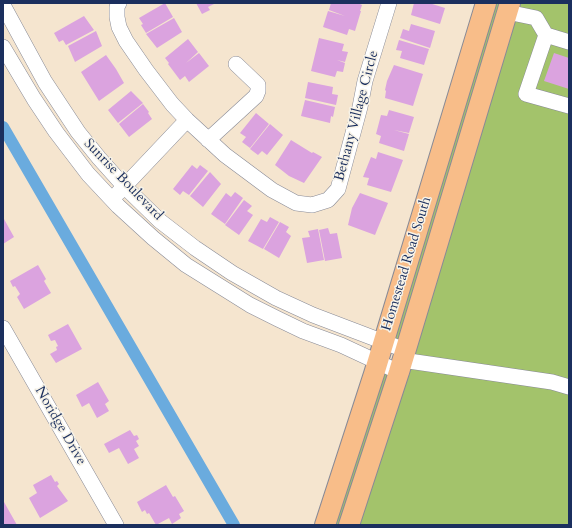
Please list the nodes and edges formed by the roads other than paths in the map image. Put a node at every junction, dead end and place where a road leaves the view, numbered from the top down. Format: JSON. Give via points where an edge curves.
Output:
{"nodes":[{"id":1,"x":119,"y":3,"type":"edge"},
{"id":2,"x":389,"y":3,"type":"edge"},
{"id":3,"x":486,"y":3,"type":"edge"},
{"id":4,"x":3,"y":5,"type":"edge"},
{"id":5,"x":509,"y":8,"type":"edge"},
{"id":6,"x":546,"y":35,"type":"junction"},
{"id":7,"x":569,"y":42,"type":"edge"},
{"id":8,"x":3,"y":47,"type":"edge"},
{"id":9,"x":236,"y":64,"type":"dead end"},
{"id":10,"x":569,"y":106,"type":"edge"},
{"id":11,"x":187,"y":120,"type":"junction"},
{"id":12,"x":208,"y":140,"type":"junction"},
{"id":13,"x":124,"y":186,"type":"junction"},
{"id":14,"x":111,"y":199,"type":"junction"},
{"id":15,"x":3,"y":328,"type":"edge"},
{"id":16,"x":384,"y":342,"type":"junction"},
{"id":17,"x":402,"y":360,"type":"junction"},
{"id":18,"x":378,"y":362,"type":"junction"},
{"id":19,"x":569,"y":387,"type":"edge"},
{"id":20,"x":116,"y":525,"type":"edge"},
{"id":21,"x":325,"y":525,"type":"edge"},
{"id":22,"x":350,"y":525,"type":"edge"}],
"edges":[{"from":1,"to":11,"type":"street","name":"Bethany Village Circle","via":[[117,17],[126,41],[167,98]]},
{"from":2,"to":12,"type":"street","name":"Bethany Village Circle","via":[[365,81],[338,189],[328,200],[312,205],[296,203],[285,198],[245,171]]},
{"from":3,"to":16,"type":"main road","name":"Homestead Road South"},
{"from":4,"to":13,"type":"street","name":"Sunrise Boulevard","via":[[61,108]]},
{"from":5,"to":6,"type":"street","via":[[536,18]]},
{"from":5,"to":17,"type":"main road","name":"Homestead Road South"},
{"from":6,"to":7,"type":"street"},
{"from":6,"to":10,"type":"street","via":[[526,94]]},
{"from":8,"to":14,"type":"street","name":"Sunrise Boulevard","via":[[56,132]]},
{"from":9,"to":12,"type":"street","via":[[258,85],[258,91],[256,96]]},
{"from":11,"to":12,"type":"street","name":"Bethany Village Circle"},
{"from":11,"to":13,"type":"street"},
{"from":13,"to":14,"type":"street"},
{"from":13,"to":16,"type":"street","name":"Sunrise Boulevard","via":[[160,221],[232,273],[313,315]]},
{"from":14,"to":18,"type":"street","name":"Sunrise Boulevard","via":[[186,265],[218,286],[278,319]]},
{"from":15,"to":20,"type":"street","name":"Noridge Drive"},
{"from":16,"to":17,"type":"street","name":"Sunrise Boulevard"},
{"from":16,"to":18,"type":"main road","name":"Homestead Road South"},
{"from":17,"to":18,"type":"street","name":"Sunrise Boulevard"},
{"from":17,"to":19,"type":"street","via":[[552,382]]},
{"from":17,"to":22,"type":"main road","name":"Homestead Road South"},
{"from":18,"to":21,"type":"main road","name":"Homestead Road South"}]}
